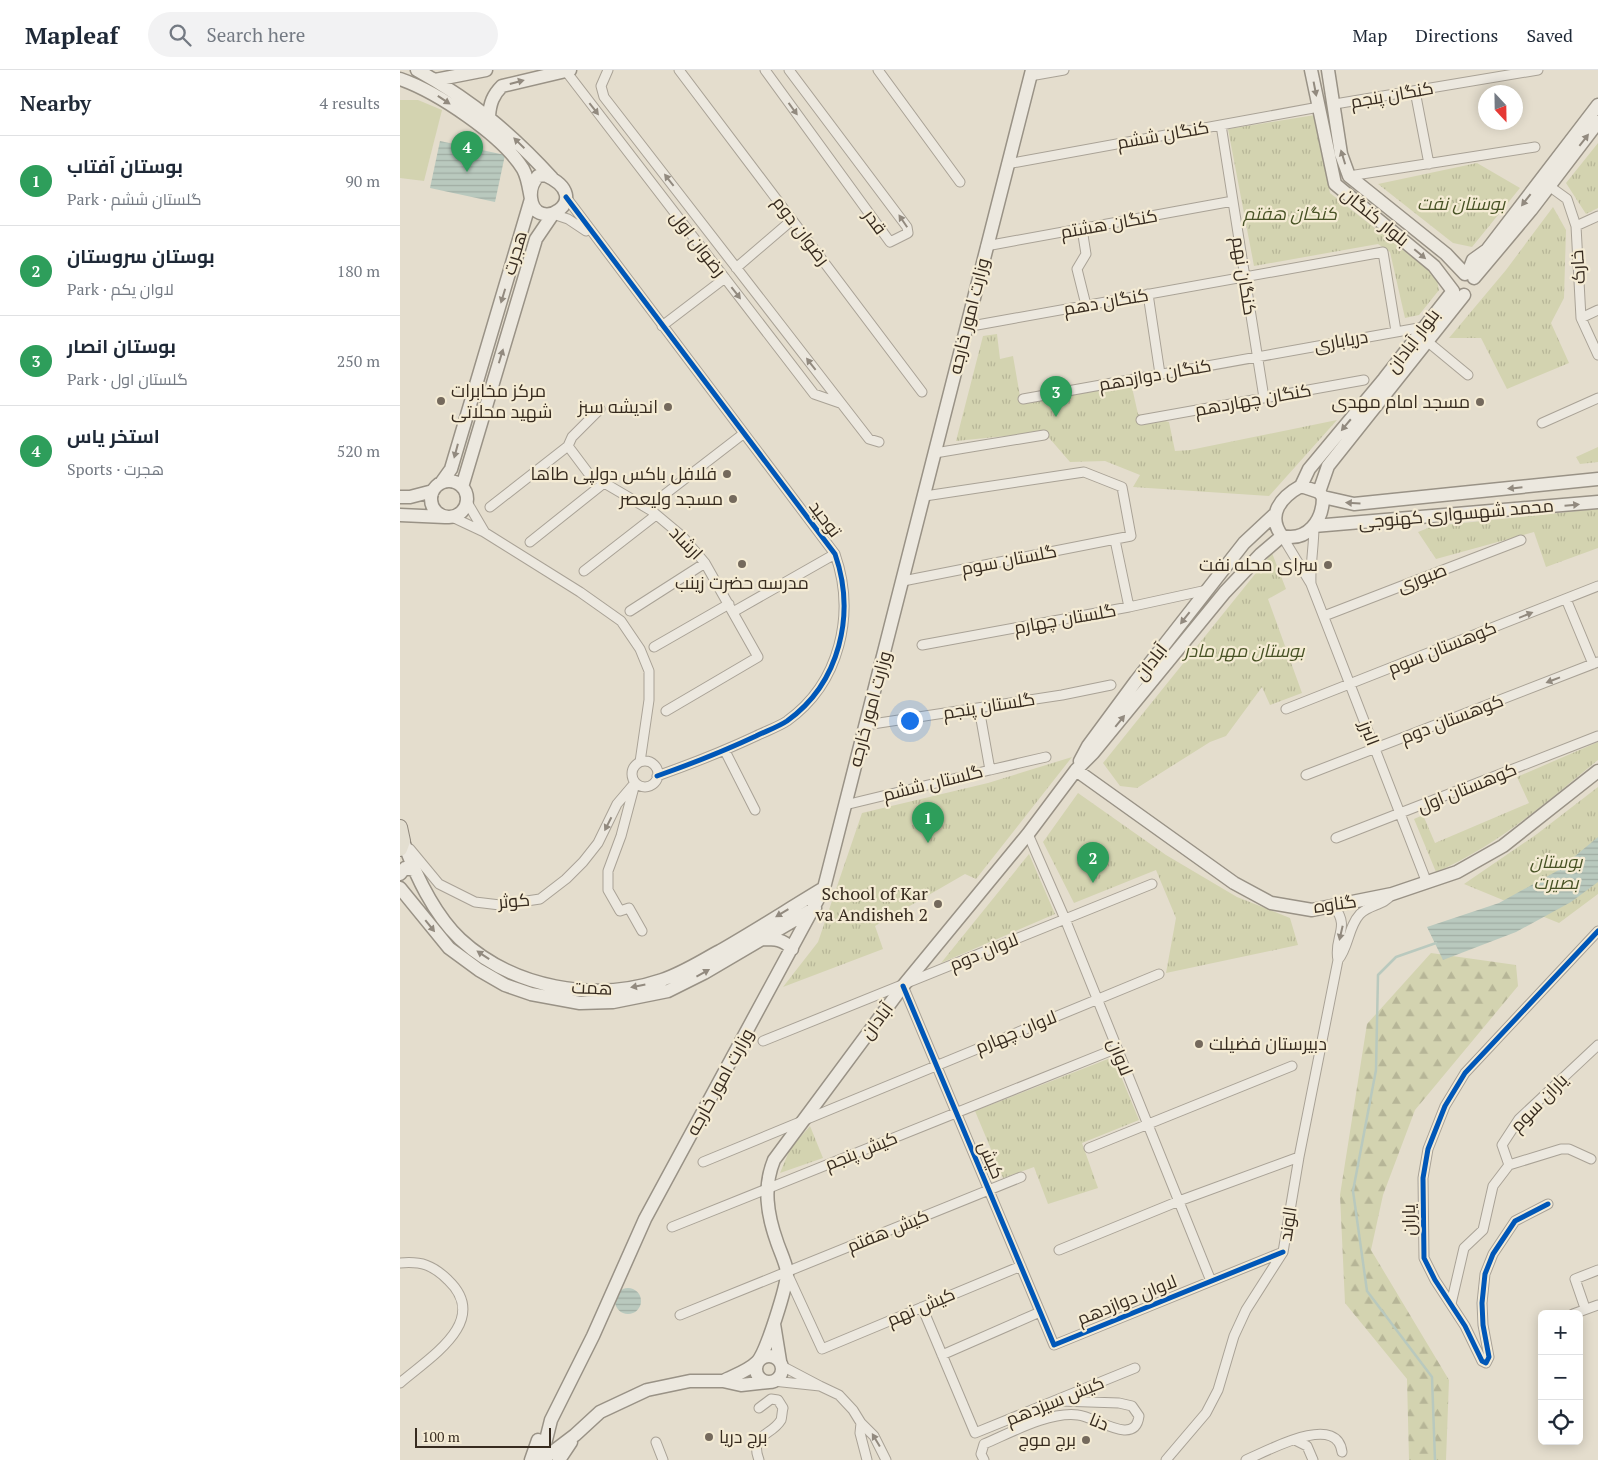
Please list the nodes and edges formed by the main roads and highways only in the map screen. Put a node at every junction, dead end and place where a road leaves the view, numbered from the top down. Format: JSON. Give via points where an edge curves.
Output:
{"nodes":[{"id":1,"x":417,"y":70,"type":"edge"},
{"id":2,"x":486,"y":70,"type":"edge"},
{"id":3,"x":565,"y":70,"type":"edge"},
{"id":4,"x":570,"y":70,"type":"edge"},
{"id":5,"x":1311,"y":70,"type":"edge"},
{"id":6,"x":1328,"y":70,"type":"edge"},
{"id":7,"x":1031,"y":73,"type":"edge"},
{"id":8,"x":400,"y":79,"type":"edge"},
{"id":9,"x":435,"y":80,"type":"junction"},
{"id":10,"x":1334,"y":104,"type":"junction"},
{"id":11,"x":1598,"y":105,"type":"edge"},
{"id":12,"x":1319,"y":107,"type":"junction"},
{"id":13,"x":489,"y":116,"type":"junction"},
{"id":14,"x":1598,"y":122,"type":"edge"},
{"id":15,"x":552,"y":178,"type":"junction"},
{"id":16,"x":1545,"y":183,"type":"junction"},
{"id":17,"x":531,"y":198,"type":"junction"},
{"id":18,"x":552,"y":214,"type":"junction"},
{"id":19,"x":1469,"y":275,"type":"junction"},
{"id":20,"x":1459,"y":293,"type":"junction"},
{"id":21,"x":1598,"y":479,"type":"edge"},
{"id":22,"x":1301,"y":486,"type":"junction"},
{"id":23,"x":437,"y":487,"type":"junction"},
{"id":24,"x":462,"y":487,"type":"junction"},
{"id":25,"x":1321,"y":495,"type":"junction"},
{"id":26,"x":400,"y":498,"type":"edge"},
{"id":27,"x":1598,"y":502,"type":"edge"},
{"id":28,"x":400,"y":514,"type":"edge"},
{"id":29,"x":1274,"y":516,"type":"junction"},
{"id":30,"x":449,"y":517,"type":"junction"},
{"id":31,"x":1314,"y":526,"type":"junction"},
{"id":32,"x":1282,"y":536,"type":"junction"},
{"id":33,"x":1076,"y":770,"type":"junction"},
{"id":34,"x":1598,"y":771,"type":"edge"},
{"id":35,"x":401,"y":836,"type":"edge"},
{"id":36,"x":414,"y":870,"type":"junction"},
{"id":37,"x":400,"y":875,"type":"edge"},
{"id":38,"x":400,"y":888,"type":"edge"},
{"id":39,"x":824,"y":888,"type":"junction"},
{"id":40,"x":411,"y":900,"type":"junction"},
{"id":41,"x":814,"y":908,"type":"junction"},
{"id":42,"x":762,"y":939,"type":"junction"},
{"id":43,"x":792,"y":949,"type":"junction"},
{"id":44,"x":604,"y":1308,"type":"junction"},
{"id":45,"x":774,"y":1324,"type":"junction"},
{"id":46,"x":759,"y":1361,"type":"junction"},
{"id":47,"x":781,"y":1363,"type":"junction"},
{"id":48,"x":724,"y":1381,"type":"junction"},
{"id":49,"x":771,"y":1382,"type":"junction"},
{"id":50,"x":552,"y":1420,"type":"junction"},
{"id":51,"x":575,"y":1435,"type":"junction"},
{"id":52,"x":531,"y":1460,"type":"edge"},
{"id":53,"x":541,"y":1460,"type":"edge"},
{"id":54,"x":560,"y":1460,"type":"edge"}],
"edges":[{"from":1,"to":9,"type":"main road"},
{"from":2,"to":9,"type":"main road"},
{"from":3,"to":4,"type":"main road"},
{"from":13,"to":3,"type":"main road","one_way":true,"via":[[490,104],[502,86]]},
{"from":5,"to":12,"type":"main road","name":"بلوار کنگان","one_way":true},
{"from":6,"to":10,"type":"main road","name":"بلوار کنگان"},
{"from":7,"to":39,"type":"main road","name":"وزارت امور خارجه"},
{"from":8,"to":17,"type":"main road","one_way":true,"via":[[436,95],[490,135],[516,159],[523,170]]},
{"from":9,"to":13,"type":"main road"},
{"from":10,"to":12,"type":"main road"},
{"from":19,"to":10,"type":"main road","name":"بلوار کنگان","one_way":true,"via":[[1349,176],[1341,154]]},
{"from":11,"to":16,"type":"main road"},
{"from":12,"to":20,"type":"main road","name":"بلوار کنگان","one_way":true,"via":[[1335,184],[1434,266]]},
{"from":15,"to":13,"type":"main road","one_way":true},
{"from":16,"to":14,"type":"main road","one_way":true},
{"from":15,"to":17,"type":"main road","via":[[538,176],[531,187]]},
{"from":15,"to":18,"type":"main road","via":[[562,186],[566,197],[563,208]]},
{"from":16,"to":19,"type":"main road"},
{"from":17,"to":18,"type":"main road","via":[[536,209]]},
{"from":17,"to":23,"type":"main road","name":"هجرت","one_way":true,"via":[[451,469]]},
{"from":24,"to":18,"type":"main road","name":"هجرت","one_way":true,"via":[[536,239]]},
{"from":19,"to":20,"type":"main road"},
{"from":20,"to":22,"type":"main road","name":"بلوار آبادان","one_way":true,"via":[[1424,327],[1310,469]]},
{"from":20,"to":25,"type":"main road","name":"بلوار آبادان","via":[[1428,342],[1328,466]]},
{"from":21,"to":25,"type":"main road","name":"محمد شهسواری کهنوجی","one_way":true,"via":[[1354,504]]},
{"from":22,"to":25,"type":"main road"},
{"from":22,"to":29,"type":"main road","via":[[1283,499]]},
{"from":23,"to":24,"type":"main road","via":[[452,481]]},
{"from":23,"to":26,"type":"main road"},
{"from":23,"to":30,"type":"main road","via":[[431,496],[432,507],[440,516]]},
{"from":24,"to":30,"type":"main road","via":[[467,502],[462,512]]},
{"from":25,"to":31,"type":"main road","via":[[1322,516]]},
{"from":31,"to":27,"type":"main road","name":"محمد شهسواری کهنوجی","one_way":true},
{"from":28,"to":30,"type":"main road"},
{"from":29,"to":32,"type":"main road"},
{"from":29,"to":33,"type":"main road","name":"آبادان","one_way":true,"via":[[1244,543],[1088,746]]},
{"from":31,"to":32,"type":"main road","via":[[1290,538]]},
{"from":33,"to":32,"type":"main road","name":"آبادان","one_way":true,"via":[[1225,592]]},
{"from":33,"to":34,"type":"main road","name":"گناوه","via":[[1234,883],[1271,903],[1312,910],[1392,894],[1457,872],[1503,846]]},
{"from":33,"to":45,"type":"main road","name":"آبادان","via":[[1028,834],[903,986],[774,1160],[766,1189],[768,1210],[787,1272]]},
{"from":35,"to":36,"type":"main road","name":"همت"},
{"from":36,"to":37,"type":"main road","via":[[405,868]]},
{"from":39,"to":36,"type":"main road","name":"همت","one_way":true,"via":[[664,980],[618,990],[581,990],[547,985],[512,973],[484,957],[444,920]]},
{"from":37,"to":40,"type":"main road"},
{"from":38,"to":40,"type":"main road","name":"همت"},
{"from":39,"to":41,"type":"main road","name":"وزارت امور خارجه"},
{"from":40,"to":42,"type":"main road","name":"همت","one_way":true,"via":[[449,948],[478,970],[504,985],[531,994],[580,1003],[613,1002],[668,990]]},
{"from":41,"to":42,"type":"main road","name":"همت"},
{"from":41,"to":43,"type":"main road","name":"وزارت امور خارجه"},
{"from":42,"to":43,"type":"main road","via":[[780,939]]},
{"from":43,"to":44,"type":"main road","name":"وزارت امور خارجه","via":[[645,1219]]},
{"from":44,"to":50,"type":"main road","name":"وزارت امور خارجه"},
{"from":44,"to":52,"type":"main road","name":"وزارت امور خارجه","via":[[543,1425]]},
{"from":45,"to":46,"type":"main road"},
{"from":45,"to":47,"type":"main road"},
{"from":46,"to":47,"type":"main road","via":[[772,1356]]},
{"from":46,"to":48,"type":"main road"},
{"from":46,"to":49,"type":"main road","via":[[757,1374]]},
{"from":47,"to":49,"type":"main road","via":[[780,1375]]},
{"from":48,"to":49,"type":"main road","via":[[740,1385]]},
{"from":48,"to":51,"type":"main road","via":[[676,1383],[647,1390],[600,1412]]},
{"from":50,"to":51,"type":"main road","via":[[555,1437],[560,1440]]},
{"from":50,"to":53,"type":"main road","name":"وزارت امور خارجه"},
{"from":51,"to":53,"type":"main road"},
{"from":51,"to":54,"type":"main road"}]}
